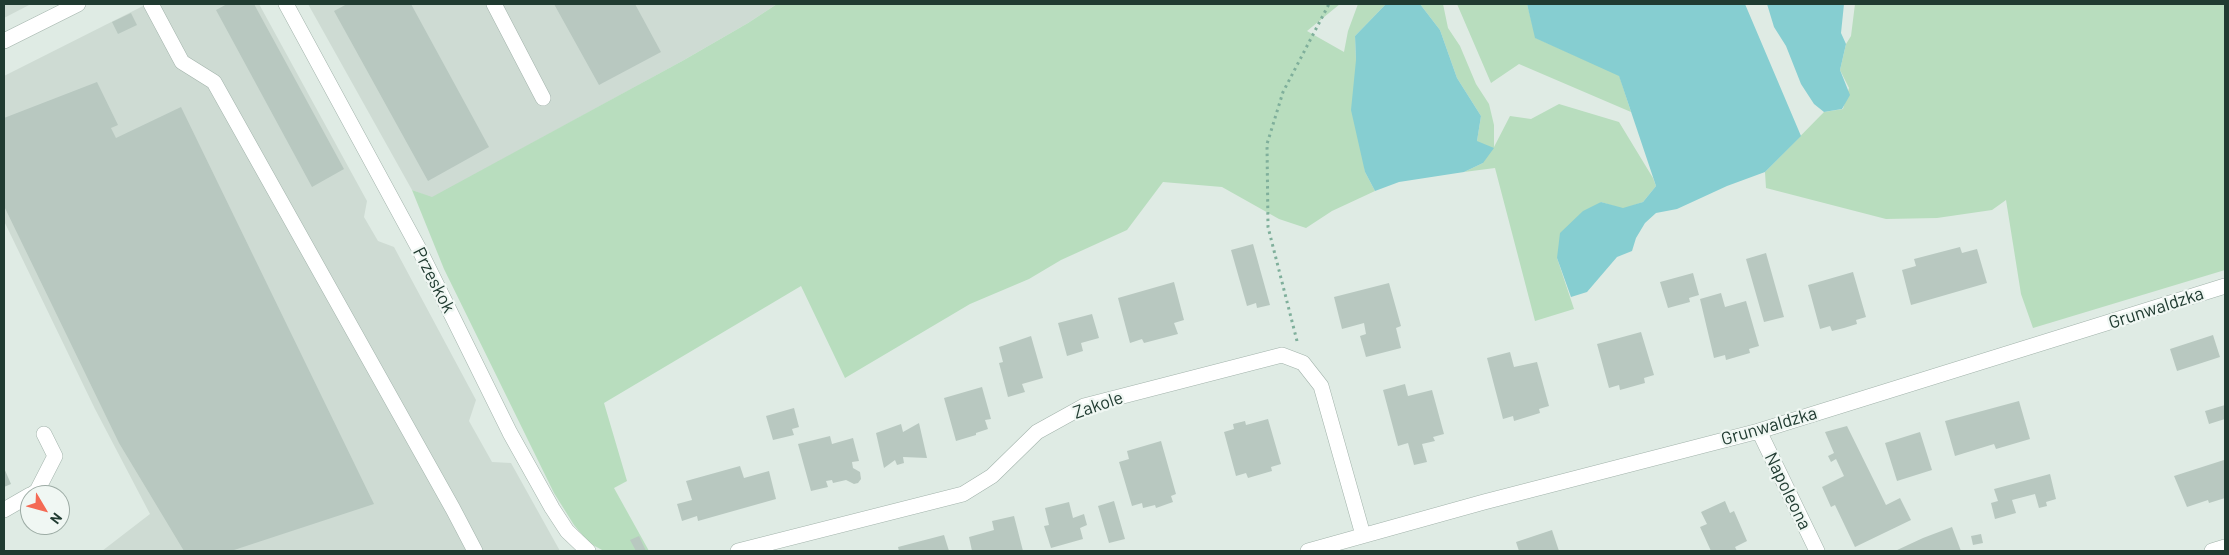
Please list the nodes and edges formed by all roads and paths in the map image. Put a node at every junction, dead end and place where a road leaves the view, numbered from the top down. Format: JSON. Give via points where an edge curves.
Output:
{"nodes":[{"id":1,"x":78,"y":4,"type":"edge"},
{"id":2,"x":151,"y":4,"type":"edge"},
{"id":3,"x":286,"y":4,"type":"edge"},
{"id":4,"x":494,"y":4,"type":"edge"},
{"id":5,"x":1329,"y":4,"type":"edge"},
{"id":6,"x":4,"y":41,"type":"edge"},
{"id":7,"x":543,"y":98,"type":"dead end"},
{"id":8,"x":2225,"y":286,"type":"edge"},
{"id":9,"x":1303,"y":363,"type":"junction"},
{"id":10,"x":1759,"y":431,"type":"junction"},
{"id":11,"x":44,"y":434,"type":"dead end"},
{"id":12,"x":41,"y":485,"type":"edge"},
{"id":13,"x":20,"y":501,"type":"edge"},
{"id":14,"x":4,"y":510,"type":"edge"},
{"id":15,"x":1363,"y":535,"type":"junction"},
{"id":16,"x":2225,"y":547,"type":"edge"},
{"id":17,"x":475,"y":551,"type":"edge"},
{"id":18,"x":588,"y":551,"type":"edge"},
{"id":19,"x":738,"y":551,"type":"edge"},
{"id":20,"x":1308,"y":551,"type":"edge"},
{"id":21,"x":1818,"y":551,"type":"edge"},
{"id":22,"x":2212,"y":551,"type":"edge"}],
"edges":[{"from":1,"to":6,"type":"street"},
{"from":2,"to":17,"type":"street","via":[[182,62],[214,82]]},
{"from":3,"to":18,"type":"street","name":"Przeskok","via":[[420,249],[524,458],[557,516]]},
{"from":4,"to":7,"type":"street"},
{"from":5,"to":9,"type":"path","via":[[1283,92],[1267,144],[1268,227]]},
{"from":8,"to":10,"type":"street","name":"Grunwaldzka"},
{"from":9,"to":15,"type":"street","via":[[1321,386]]},
{"from":9,"to":19,"type":"street","name":"Zakole","via":[[1282,355],[1084,406],[1037,432],[992,476],[963,494]]},
{"from":10,"to":15,"type":"street","name":"Grunwaldzka"},
{"from":10,"to":21,"type":"street","name":"Napoleona"},
{"from":11,"to":12,"type":"street","via":[[55,456]]},
{"from":13,"to":14,"type":"street"},
{"from":15,"to":20,"type":"street","name":"Grunwaldzka"},
{"from":16,"to":22,"type":"street"}]}
